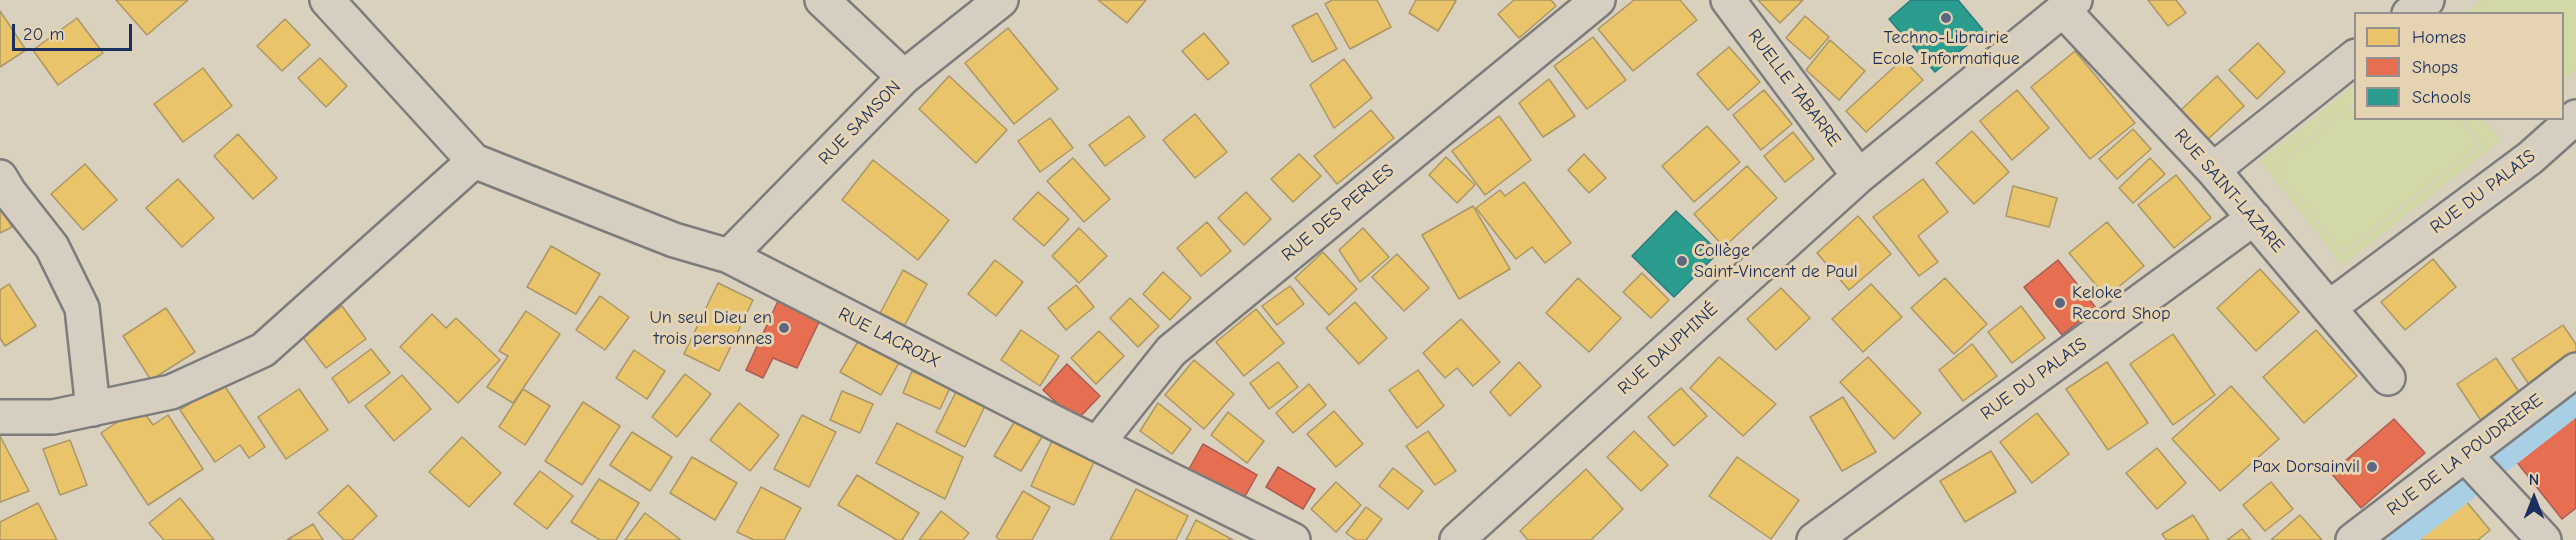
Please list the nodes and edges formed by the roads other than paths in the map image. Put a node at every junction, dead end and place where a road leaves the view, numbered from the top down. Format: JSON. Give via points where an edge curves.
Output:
{"nodes":[{"id":1,"x":327,"y":0,"type":"edge"},
{"id":2,"x":822,"y":0,"type":"edge"},
{"id":3,"x":1001,"y":0,"type":"edge"},
{"id":4,"x":1598,"y":0,"type":"edge"},
{"id":5,"x":1728,"y":0,"type":"edge"},
{"id":6,"x":2427,"y":0,"type":"edge"},
{"id":7,"x":2069,"y":5,"type":"edge"},
{"id":8,"x":2412,"y":12,"type":"edge"},
{"id":9,"x":2354,"y":57,"type":"edge"},
{"id":10,"x":904,"y":77,"type":"junction"},
{"id":11,"x":2576,"y":117,"type":"edge"},
{"id":12,"x":474,"y":161,"type":"junction"},
{"id":13,"x":2213,"y":170,"type":"junction"},
{"id":14,"x":1860,"y":176,"type":"junction"},
{"id":15,"x":0,"y":177,"type":"edge"},
{"id":16,"x":2254,"y":218,"type":"junction"},
{"id":17,"x":729,"y":256,"type":"junction"},
{"id":18,"x":2330,"y":307,"type":"junction"},
{"id":19,"x":2576,"y":370,"type":"edge"},
{"id":20,"x":2388,"y":378,"type":"dead end"},
{"id":21,"x":93,"y":409,"type":"junction"},
{"id":22,"x":0,"y":417,"type":"edge"},
{"id":23,"x":1097,"y":444,"type":"junction"},
{"id":24,"x":2465,"y":455,"type":"junction"},
{"id":25,"x":1293,"y":540,"type":"edge"},
{"id":26,"x":1457,"y":540,"type":"edge"},
{"id":27,"x":1814,"y":540,"type":"edge"},
{"id":28,"x":2353,"y":540,"type":"edge"},
{"id":29,"x":2544,"y":540,"type":"edge"}],
"edges":[{"from":1,"to":12,"type":"street"},
{"from":2,"to":10,"type":"street"},
{"from":3,"to":10,"type":"street","name":"RUE SAMSON"},
{"from":4,"to":23,"type":"street","name":"RUE DES PERLES","via":[[1171,351]]},
{"from":5,"to":14,"type":"street","name":"RUELLE TABARRE"},
{"from":6,"to":8,"type":"street"},
{"from":7,"to":13,"type":"street","name":"RUE SAINT-LAZARE"},
{"from":7,"to":14,"type":"street","name":"RUE DAUPHINÉ"},
{"from":9,"to":13,"type":"street"},
{"from":10,"to":17,"type":"street","name":"RUE SAMSON"},
{"from":11,"to":18,"type":"street","name":"RUE DU PALAIS","via":[[2530,158]]},
{"from":12,"to":17,"type":"street","name":"RUE LACROIX","via":[[674,240]]},
{"from":12,"to":21,"type":"street","via":[[263,350],[171,392]]},
{"from":13,"to":16,"type":"street","name":"RUE SAINT-LAZARE"},
{"from":14,"to":26,"type":"street","name":"RUE DAUPHINÉ"},
{"from":15,"to":21,"type":"street","via":[[52,247],[82,308]]},
{"from":16,"to":18,"type":"street","name":"RUE SAINT-LAZARE"},
{"from":16,"to":27,"type":"street","name":"RUE DU PALAIS"},
{"from":17,"to":23,"type":"street","name":"RUE LACROIX"},
{"from":18,"to":20,"type":"street","name":"RUE SAINT-LAZARE"},
{"from":19,"to":24,"type":"street","name":"RUE DE LA POUDRIÈRE"},
{"from":21,"to":22,"type":"street","via":[[53,417]]},
{"from":23,"to":25,"type":"street","name":"RUE LACROIX"},
{"from":24,"to":28,"type":"street","name":"RUE DE LA POUDRIÈRE"},
{"from":24,"to":29,"type":"street"}]}
